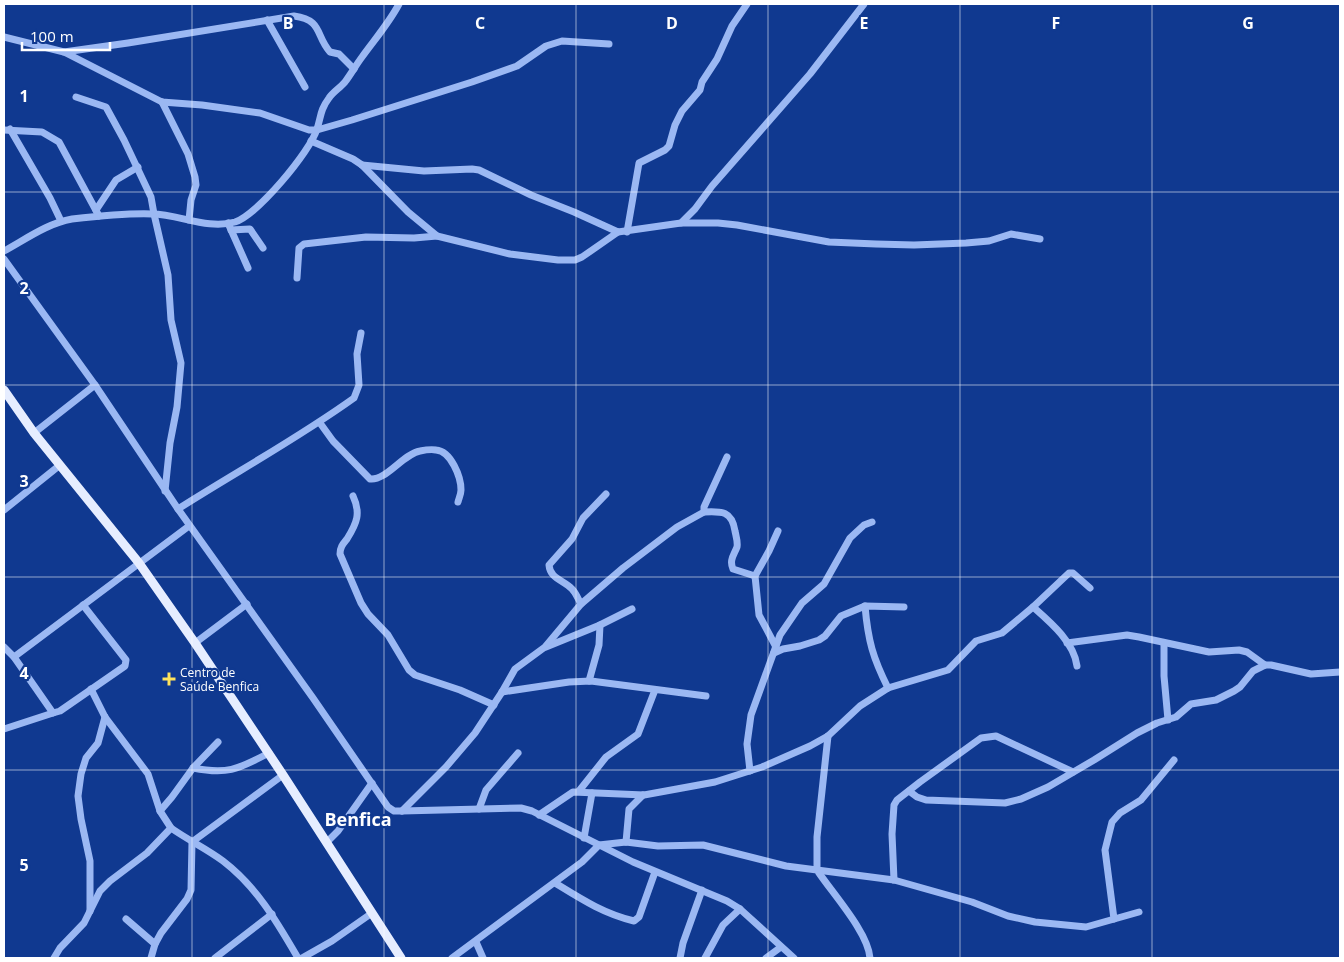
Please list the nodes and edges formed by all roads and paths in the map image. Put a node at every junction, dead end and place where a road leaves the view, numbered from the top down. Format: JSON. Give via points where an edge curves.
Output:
{"nodes":[{"id":1,"x":399,"y":4,"type":"edge"},
{"id":2,"x":747,"y":4,"type":"edge"},
{"id":3,"x":864,"y":4,"type":"edge"},
{"id":4,"x":267,"y":20,"type":"junction"},
{"id":5,"x":4,"y":38,"type":"edge"},
{"id":6,"x":609,"y":44,"type":"dead end"},
{"id":7,"x":64,"y":52,"type":"junction"},
{"id":8,"x":354,"y":69,"type":"junction"},
{"id":9,"x":304,"y":87,"type":"dead end"},
{"id":10,"x":76,"y":97,"type":"dead end"},
{"id":11,"x":162,"y":102,"type":"junction"},
{"id":12,"x":7,"y":129,"type":"edge"},
{"id":13,"x":317,"y":130,"type":"junction"},
{"id":14,"x":311,"y":140,"type":"junction"},
{"id":15,"x":362,"y":165,"type":"junction"},
{"id":16,"x":138,"y":167,"type":"junction"},
{"id":17,"x":97,"y":213,"type":"junction"},
{"id":18,"x":154,"y":214,"type":"junction"},
{"id":19,"x":189,"y":220,"type":"junction"},
{"id":20,"x":61,"y":221,"type":"junction"},
{"id":21,"x":681,"y":223,"type":"junction"},
{"id":22,"x":230,"y":227,"type":"junction"},
{"id":23,"x":618,"y":232,"type":"junction"},
{"id":24,"x":627,"y":232,"type":"junction"},
{"id":25,"x":437,"y":236,"type":"junction"},
{"id":26,"x":1040,"y":239,"type":"dead end"},
{"id":27,"x":263,"y":248,"type":"dead end"},
{"id":28,"x":4,"y":251,"type":"edge"},
{"id":29,"x":4,"y":259,"type":"edge"},
{"id":30,"x":248,"y":268,"type":"dead end"},
{"id":31,"x":297,"y":278,"type":"dead end"},
{"id":32,"x":361,"y":333,"type":"dead end"},
{"id":33,"x":95,"y":385,"type":"junction"},
{"id":34,"x":4,"y":390,"type":"edge"},
{"id":35,"x":320,"y":423,"type":"junction"},
{"id":36,"x":34,"y":433,"type":"junction"},
{"id":37,"x":728,"y":457,"type":"dead end"},
{"id":38,"x":60,"y":465,"type":"junction"},
{"id":39,"x":165,"y":491,"type":"junction"},
{"id":40,"x":606,"y":494,"type":"dead end"},
{"id":41,"x":353,"y":496,"type":"dead end"},
{"id":42,"x":458,"y":502,"type":"dead end"},
{"id":43,"x":178,"y":509,"type":"junction"},
{"id":44,"x":4,"y":510,"type":"edge"},
{"id":45,"x":704,"y":512,"type":"junction"},
{"id":46,"x":872,"y":522,"type":"dead end"},
{"id":47,"x":189,"y":526,"type":"junction"},
{"id":48,"x":778,"y":531,"type":"dead end"},
{"id":49,"x":139,"y":563,"type":"junction"},
{"id":50,"x":755,"y":576,"type":"junction"},
{"id":51,"x":1090,"y":588,"type":"dead end"},
{"id":52,"x":247,"y":604,"type":"junction"},
{"id":53,"x":581,"y":604,"type":"junction"},
{"id":54,"x":83,"y":605,"type":"junction"},
{"id":55,"x":865,"y":606,"type":"junction"},
{"id":56,"x":1033,"y":607,"type":"junction"},
{"id":57,"x":904,"y":608,"type":"dead end"},
{"id":58,"x":632,"y":609,"type":"dead end"},
{"id":59,"x":600,"y":625,"type":"junction"},
{"id":60,"x":195,"y":643,"type":"junction"},
{"id":61,"x":1067,"y":643,"type":"junction"},
{"id":62,"x":1164,"y":643,"type":"junction"},
{"id":63,"x":4,"y":647,"type":"edge"},
{"id":64,"x":545,"y":647,"type":"junction"},
{"id":65,"x":775,"y":650,"type":"junction"},
{"id":66,"x":14,"y":657,"type":"junction"},
{"id":67,"x":1265,"y":665,"type":"junction"},
{"id":68,"x":1077,"y":666,"type":"dead end"},
{"id":69,"x":1340,"y":672,"type":"edge"},
{"id":70,"x":589,"y":681,"type":"junction"},
{"id":71,"x":888,"y":688,"type":"junction"},
{"id":72,"x":91,"y":690,"type":"junction"},
{"id":73,"x":655,"y":690,"type":"junction"},
{"id":74,"x":502,"y":692,"type":"junction"},
{"id":75,"x":706,"y":696,"type":"dead end"},
{"id":76,"x":494,"y":705,"type":"junction"},
{"id":77,"x":53,"y":712,"type":"junction"},
{"id":78,"x":105,"y":717,"type":"junction"},
{"id":79,"x":1168,"y":720,"type":"junction"},
{"id":80,"x":4,"y":729,"type":"edge"},
{"id":81,"x":828,"y":736,"type":"junction"},
{"id":82,"x":218,"y":742,"type":"dead end"},
{"id":83,"x":518,"y":753,"type":"dead end"},
{"id":84,"x":269,"y":754,"type":"junction"},
{"id":85,"x":1174,"y":760,"type":"dead end"},
{"id":86,"x":193,"y":768,"type":"junction"},
{"id":87,"x":750,"y":771,"type":"junction"},
{"id":88,"x":1073,"y":772,"type":"junction"},
{"id":89,"x":283,"y":774,"type":"junction"},
{"id":90,"x":372,"y":783,"type":"junction"},
{"id":91,"x":579,"y":791,"type":"junction"},
{"id":92,"x":909,"y":791,"type":"junction"},
{"id":93,"x":592,"y":793,"type":"junction"},
{"id":94,"x":624,"y":794,"type":"junction"},
{"id":95,"x":644,"y":795,"type":"junction"},
{"id":96,"x":629,"y":808,"type":"junction"},
{"id":97,"x":479,"y":809,"type":"junction"},
{"id":98,"x":160,"y":811,"type":"junction"},
{"id":99,"x":402,"y":811,"type":"junction"},
{"id":100,"x":539,"y":815,"type":"junction"},
{"id":101,"x":171,"y":828,"type":"junction"},
{"id":102,"x":584,"y":838,"type":"junction"},
{"id":103,"x":192,"y":842,"type":"junction"},
{"id":104,"x":326,"y":842,"type":"junction"},
{"id":105,"x":626,"y":842,"type":"junction"},
{"id":106,"x":599,"y":845,"type":"junction"},
{"id":107,"x":817,"y":870,"type":"junction"},
{"id":108,"x":656,"y":872,"type":"junction"},
{"id":109,"x":894,"y":880,"type":"junction"},
{"id":110,"x":554,"y":883,"type":"junction"},
{"id":111,"x":702,"y":890,"type":"junction"},
{"id":112,"x":740,"y":909,"type":"junction"},
{"id":113,"x":90,"y":911,"type":"junction"},
{"id":114,"x":372,"y":912,"type":"junction"},
{"id":115,"x":1139,"y":912,"type":"dead end"},
{"id":116,"x":272,"y":914,"type":"junction"},
{"id":117,"x":126,"y":919,"type":"dead end"},
{"id":118,"x":1114,"y":919,"type":"junction"},
{"id":119,"x":476,"y":942,"type":"junction"},
{"id":120,"x":155,"y":944,"type":"junction"},
{"id":121,"x":781,"y":946,"type":"junction"},
{"id":122,"x":219,"y":957,"type":"edge"},
{"id":123,"x":54,"y":958,"type":"edge"},
{"id":124,"x":152,"y":958,"type":"edge"},
{"id":125,"x":298,"y":958,"type":"edge"},
{"id":126,"x":302,"y":958,"type":"edge"},
{"id":127,"x":401,"y":958,"type":"edge"},
{"id":128,"x":452,"y":958,"type":"edge"},
{"id":129,"x":483,"y":958,"type":"edge"},
{"id":130,"x":680,"y":958,"type":"edge"},
{"id":131,"x":705,"y":958,"type":"edge"},
{"id":132,"x":766,"y":958,"type":"edge"},
{"id":133,"x":794,"y":958,"type":"edge"},
{"id":134,"x":870,"y":958,"type":"edge"}],
"edges":[{"from":1,"to":8,"type":"street"},
{"from":2,"to":24,"type":"street","via":[[723,42],[697,95],[682,111],[669,146],[639,163]]},
{"from":3,"to":21,"type":"street","via":[[810,74]]},
{"from":4,"to":7,"type":"street"},
{"from":4,"to":8,"type":"street","via":[[306,17],[318,29],[330,52],[339,54]]},
{"from":4,"to":9,"type":"street"},
{"from":5,"to":7,"type":"street"},
{"from":6,"to":13,"type":"street","via":[[562,41],[546,46],[517,66],[420,100]]},
{"from":7,"to":11,"type":"street"},
{"from":8,"to":13,"type":"street","via":[[330,96],[319,117]]},
{"from":10,"to":16,"type":"street","via":[[106,107]]},
{"from":11,"to":13,"type":"street","via":[[260,114],[302,129]]},
{"from":11,"to":19,"type":"street","via":[[188,154],[195,177]]},
{"from":12,"to":17,"type":"street","via":[[42,132],[59,142]]},
{"from":12,"to":20,"type":"street"},
{"from":13,"to":14,"type":"street"},
{"from":14,"to":15,"type":"street"},
{"from":14,"to":22,"type":"street","via":[[287,175],[262,202]]},
{"from":15,"to":23,"type":"street","via":[[424,171],[479,170]]},
{"from":15,"to":25,"type":"street","via":[[408,212]]},
{"from":16,"to":17,"type":"street","via":[[116,180]]},
{"from":16,"to":18,"type":"street","via":[[151,196]]},
{"from":17,"to":18,"type":"street"},
{"from":17,"to":20,"type":"street"},
{"from":18,"to":19,"type":"street"},
{"from":18,"to":39,"type":"street","via":[[168,275],[171,320],[181,363]]},
{"from":19,"to":22,"type":"street"},
{"from":20,"to":28,"type":"street"},
{"from":21,"to":24,"type":"street"},
{"from":21,"to":26,"type":"street","via":[[738,225],[829,242],[966,243],[989,241],[1011,234]]},
{"from":22,"to":27,"type":"street","via":[[250,228]]},
{"from":22,"to":30,"type":"street"},
{"from":23,"to":24,"type":"street"},
{"from":23,"to":25,"type":"street","via":[[575,260],[510,254]]},
{"from":25,"to":31,"type":"street","via":[[366,237],[304,244],[299,248]]},
{"from":29,"to":33,"type":"street"},
{"from":32,"to":35,"type":"street","via":[[357,354],[357,392],[354,398]]},
{"from":33,"to":36,"type":"street"},
{"from":33,"to":39,"type":"street"},
{"from":34,"to":36,"type":"main road"},
{"from":35,"to":42,"type":"street","via":[[370,479],[378,479],[413,453],[442,452],[451,459],[456,472],[461,490]]},
{"from":35,"to":43,"type":"street"},
{"from":36,"to":38,"type":"main road"},
{"from":37,"to":45,"type":"street"},
{"from":38,"to":44,"type":"street"},
{"from":38,"to":49,"type":"main road"},
{"from":39,"to":43,"type":"street"},
{"from":40,"to":53,"type":"street","via":[[583,518],[572,539],[549,565],[555,577],[570,587]]},
{"from":41,"to":76,"type":"street","via":[[358,512],[340,554],[368,614],[415,675]]},
{"from":43,"to":47,"type":"street"},
{"from":45,"to":50,"type":"street","via":[[718,511],[734,522],[737,543],[731,566]]},
{"from":45,"to":53,"type":"street","via":[[677,527]]},
{"from":46,"to":65,"type":"street","via":[[850,538],[824,584],[802,603],[785,625]]},
{"from":47,"to":49,"type":"street"},
{"from":47,"to":52,"type":"street"},
{"from":48,"to":50,"type":"street"},
{"from":49,"to":54,"type":"street"},
{"from":49,"to":60,"type":"main road"},
{"from":50,"to":65,"type":"street","via":[[759,614]]},
{"from":51,"to":56,"type":"street","via":[[1071,573]]},
{"from":52,"to":60,"type":"street"},
{"from":52,"to":90,"type":"street"},
{"from":53,"to":64,"type":"street"},
{"from":54,"to":66,"type":"street"},
{"from":54,"to":72,"type":"street","via":[[127,663]]},
{"from":55,"to":57,"type":"street"},
{"from":55,"to":65,"type":"street","via":[[841,616],[819,640]]},
{"from":55,"to":71,"type":"street","via":[[871,649]]},
{"from":56,"to":61,"type":"street"},
{"from":56,"to":71,"type":"street","via":[[1002,633],[976,641],[948,670]]},
{"from":58,"to":59,"type":"street"},
{"from":59,"to":64,"type":"street"},
{"from":59,"to":70,"type":"street","via":[[599,645]]},
{"from":60,"to":84,"type":"main road"},
{"from":61,"to":62,"type":"street","via":[[1127,636]]},
{"from":61,"to":68,"type":"street"},
{"from":62,"to":67,"type":"street","via":[[1213,653],[1239,650]]},
{"from":62,"to":79,"type":"street"},
{"from":63,"to":66,"type":"street"},
{"from":64,"to":74,"type":"street","via":[[515,669]]},
{"from":65,"to":87,"type":"street","via":[[751,716],[747,744]]},
{"from":66,"to":77,"type":"street"},
{"from":67,"to":69,"type":"street","via":[[1311,674]]},
{"from":67,"to":79,"type":"street","via":[[1234,691],[1216,700],[1191,704]]},
{"from":70,"to":73,"type":"street"},
{"from":70,"to":74,"type":"street"},
{"from":71,"to":81,"type":"street","via":[[860,706]]},
{"from":72,"to":77,"type":"street"},
{"from":72,"to":78,"type":"street"},
{"from":73,"to":75,"type":"street"},
{"from":73,"to":91,"type":"street","via":[[638,734],[606,757]]},
{"from":74,"to":76,"type":"street"},
{"from":76,"to":99,"type":"street","via":[[446,767]]},
{"from":77,"to":80,"type":"street"},
{"from":78,"to":98,"type":"street","via":[[148,774]]},
{"from":78,"to":113,"type":"street","via":[[98,743],[86,758],[78,796],[90,861]]},
{"from":79,"to":88,"type":"street","via":[[1138,733]]},
{"from":81,"to":87,"type":"street"},
{"from":81,"to":107,"type":"street","via":[[816,837]]},
{"from":82,"to":86,"type":"street"},
{"from":83,"to":97,"type":"street","via":[[486,790]]},
{"from":84,"to":86,"type":"street","via":[[224,772]]},
{"from":84,"to":89,"type":"main road"},
{"from":85,"to":118,"type":"street","via":[[1141,800],[1112,822],[1105,850]]},
{"from":86,"to":98,"type":"street"},
{"from":87,"to":95,"type":"street","via":[[716,782]]},
{"from":88,"to":92,"type":"street","via":[[1022,799],[1005,803],[926,800]]},
{"from":88,"to":92,"type":"street","via":[[991,736],[981,738]]},
{"from":89,"to":103,"type":"street"},
{"from":89,"to":104,"type":"main road"},
{"from":90,"to":99,"type":"street","via":[[388,807]]},
{"from":90,"to":104,"type":"street","via":[[338,831]]},
{"from":91,"to":93,"type":"street"},
{"from":91,"to":100,"type":"street","via":[[569,794]]},
{"from":92,"to":109,"type":"street","via":[[894,805]]},
{"from":93,"to":94,"type":"street"},
{"from":93,"to":102,"type":"street"},
{"from":94,"to":95,"type":"street"},
{"from":94,"to":96,"type":"street"},
{"from":95,"to":96,"type":"street"},
{"from":96,"to":105,"type":"street"},
{"from":97,"to":99,"type":"street"},
{"from":97,"to":100,"type":"street","via":[[521,808]]},
{"from":98,"to":101,"type":"street"},
{"from":100,"to":102,"type":"street"},
{"from":101,"to":103,"type":"street"},
{"from":101,"to":113,"type":"street","via":[[100,891]]},
{"from":102,"to":106,"type":"street"},
{"from":103,"to":116,"type":"street","via":[[225,863]]},
{"from":103,"to":120,"type":"street","via":[[191,890]]},
{"from":104,"to":114,"type":"main road"},
{"from":105,"to":106,"type":"street"},
{"from":105,"to":107,"type":"street","via":[[703,846]]},
{"from":106,"to":108,"type":"street"},
{"from":106,"to":110,"type":"street"},
{"from":107,"to":109,"type":"street"},
{"from":107,"to":134,"type":"street","via":[[854,922]]},
{"from":108,"to":110,"type":"street","via":[[639,917],[634,921],[599,910]]},
{"from":108,"to":111,"type":"street"},
{"from":109,"to":118,"type":"street","via":[[1035,922],[1086,927]]},
{"from":110,"to":119,"type":"street"},
{"from":111,"to":112,"type":"street"},
{"from":111,"to":130,"type":"street"},
{"from":112,"to":121,"type":"street"},
{"from":112,"to":131,"type":"street","via":[[723,925]]},
{"from":113,"to":123,"type":"street","via":[[84,923]]},
{"from":114,"to":126,"type":"street","via":[[332,942]]},
{"from":114,"to":127,"type":"main road"},
{"from":115,"to":118,"type":"street"},
{"from":116,"to":122,"type":"street"},
{"from":116,"to":125,"type":"street"},
{"from":117,"to":120,"type":"street"},
{"from":119,"to":128,"type":"street"},
{"from":119,"to":129,"type":"street"},
{"from":120,"to":124,"type":"street"},
{"from":121,"to":132,"type":"street"},
{"from":121,"to":133,"type":"street"}]}
